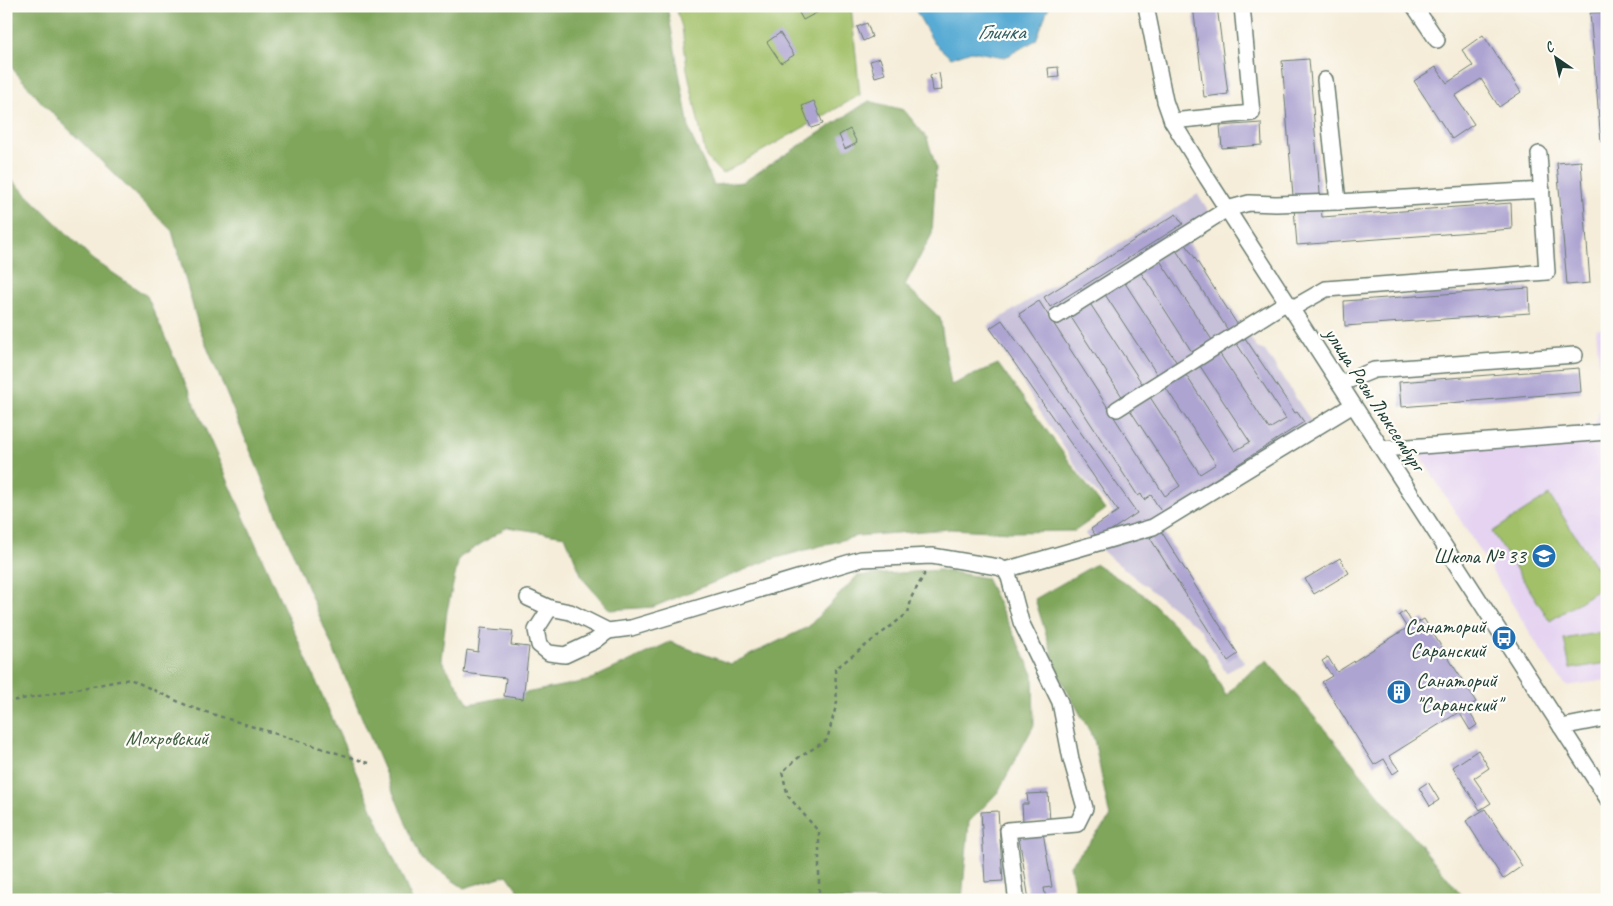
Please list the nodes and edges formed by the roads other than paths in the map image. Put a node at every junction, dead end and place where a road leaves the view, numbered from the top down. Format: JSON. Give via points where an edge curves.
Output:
{"nodes":[{"id":1,"x":1146,"y":6,"type":"edge"},
{"id":2,"x":1242,"y":6,"type":"edge"},
{"id":3,"x":1414,"y":6,"type":"edge"},
{"id":4,"x":1437,"y":40,"type":"dead end"},
{"id":5,"x":1325,"y":80,"type":"dead end"},
{"id":6,"x":1172,"y":121,"type":"junction"},
{"id":7,"x":1539,"y":154,"type":"dead end"},
{"id":8,"x":1542,"y":190,"type":"junction"},
{"id":9,"x":1338,"y":202,"type":"junction"},
{"id":10,"x":1227,"y":209,"type":"junction"},
{"id":11,"x":1289,"y":306,"type":"junction"},
{"id":12,"x":1057,"y":316,"type":"dead end"},
{"id":13,"x":1575,"y":355,"type":"dead end"},
{"id":14,"x":1340,"y":384,"type":"junction"},
{"id":15,"x":1353,"y":404,"type":"junction"},
{"id":16,"x":1117,"y":410,"type":"dead end"},
{"id":17,"x":1607,"y":432,"type":"edge"},
{"id":18,"x":1382,"y":449,"type":"junction"},
{"id":19,"x":1005,"y":570,"type":"junction"},
{"id":20,"x":528,"y":598,"type":"dead end"},
{"id":21,"x":550,"y":608,"type":"junction"},
{"id":22,"x":608,"y":631,"type":"junction"},
{"id":23,"x":1607,"y":718,"type":"edge"},
{"id":24,"x":1561,"y":727,"type":"junction"},
{"id":25,"x":1607,"y":798,"type":"edge"},
{"id":26,"x":1016,"y":895,"type":"dead end"}],
"edges":[{"from":1,"to":6,"type":"street","name":"улица Розы Люксембург"},
{"from":2,"to":6,"type":"street","via":[[1252,113]]},
{"from":3,"to":4,"type":"street"},
{"from":5,"to":9,"type":"street"},
{"from":6,"to":10,"type":"street","name":"улица Розы Люксембург"},
{"from":7,"to":8,"type":"street"},
{"from":8,"to":9,"type":"street"},
{"from":8,"to":11,"type":"street","via":[[1547,272],[1326,289]]},
{"from":9,"to":10,"type":"street","via":[[1248,203]]},
{"from":10,"to":11,"type":"street","name":"улица Розы Люксембург"},
{"from":10,"to":12,"type":"street"},
{"from":11,"to":14,"type":"street","name":"улица Розы Люксембург"},
{"from":11,"to":16,"type":"street"},
{"from":13,"to":14,"type":"street","via":[[1374,370]]},
{"from":14,"to":15,"type":"street","name":"улица Розы Люксембург"},
{"from":15,"to":18,"type":"street","name":"улица Розы Люксембург"},
{"from":15,"to":19,"type":"street","via":[[1153,527]]},
{"from":17,"to":18,"type":"street"},
{"from":18,"to":24,"type":"street","name":"улица Розы Люксембург"},
{"from":19,"to":22,"type":"street","via":[[932,556],[861,559],[631,628]]},
{"from":19,"to":26,"type":"street","via":[[1021,622],[1060,702],[1085,808],[1077,824],[1008,830]]},
{"from":20,"to":21,"type":"street"},
{"from":21,"to":22,"type":"street","via":[[570,612]]},
{"from":21,"to":22,"type":"street","via":[[536,630],[539,645],[549,653],[564,655],[595,641]]},
{"from":23,"to":24,"type":"street"},
{"from":24,"to":25,"type":"street","name":"улица Розы Люксембург"}]}
